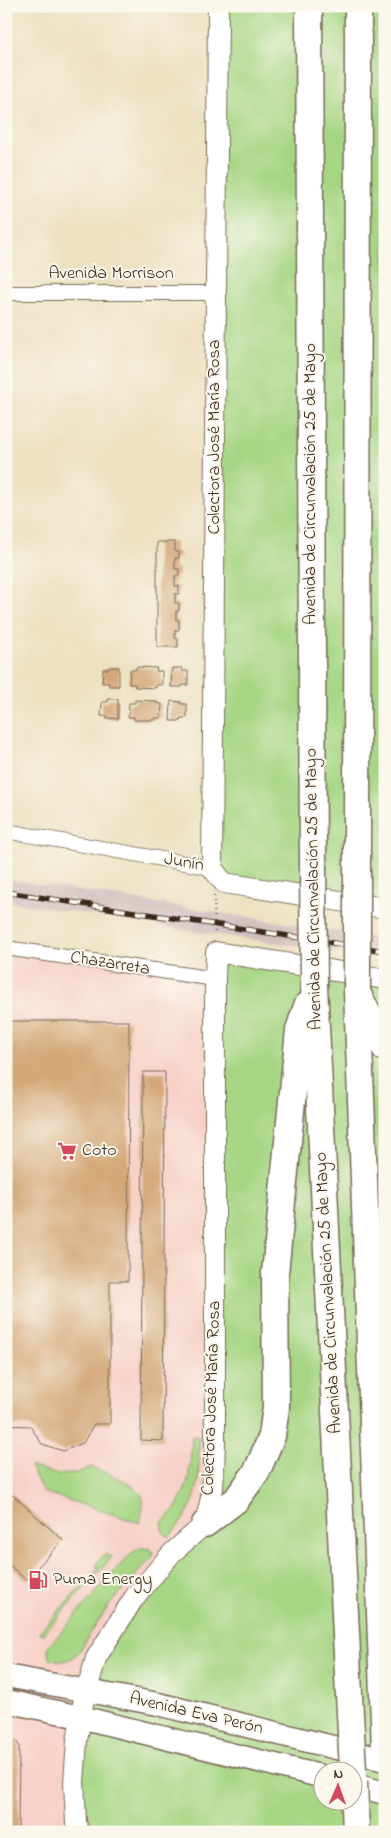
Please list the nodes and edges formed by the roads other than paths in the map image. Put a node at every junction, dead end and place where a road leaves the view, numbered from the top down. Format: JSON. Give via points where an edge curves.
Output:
{"nodes":[{"id":1,"x":218,"y":6,"type":"edge"},
{"id":2,"x":309,"y":6,"type":"edge"},
{"id":3,"x":358,"y":6,"type":"edge"},
{"id":4,"x":6,"y":293,"type":"edge"},
{"id":5,"x":216,"y":293,"type":"junction"},
{"id":6,"x":6,"y":831,"type":"edge"},
{"id":7,"x":212,"y":868,"type":"junction"},
{"id":8,"x":385,"y":908,"type":"edge"},
{"id":9,"x":6,"y":948,"type":"edge"},
{"id":10,"x":215,"y":979,"type":"junction"},
{"id":11,"x":385,"y":979,"type":"edge"},
{"id":12,"x":314,"y":986,"type":"junction"},
{"id":13,"x":356,"y":990,"type":"junction"},
{"id":14,"x":385,"y":1048,"type":"edge"},
{"id":15,"x":205,"y":1524,"type":"junction"},
{"id":16,"x":6,"y":1676,"type":"edge"},
{"id":17,"x":87,"y":1690,"type":"junction"},
{"id":18,"x":6,"y":1701,"type":"edge"},
{"id":19,"x":80,"y":1717,"type":"junction"},
{"id":20,"x":385,"y":1749,"type":"edge"},
{"id":21,"x":353,"y":1760,"type":"edge"},
{"id":22,"x":385,"y":1760,"type":"edge"},
{"id":23,"x":314,"y":1776,"type":"edge"},
{"id":24,"x":364,"y":1786,"type":"edge"},
{"id":25,"x":385,"y":1793,"type":"edge"},
{"id":26,"x":355,"y":1810,"type":"edge"},
{"id":27,"x":79,"y":1832,"type":"edge"},
{"id":28,"x":356,"y":1832,"type":"edge"}],
"edges":[{"from":1,"to":5,"type":"main road","name":"Colectora José María Rosa"},
{"from":2,"to":12,"type":"highway","name":"Avenida de Circunvalación 25 de Mayo","bridge":true},
{"from":3,"to":13,"type":"highway","name":"Avenida de Circunvalación 25 de Mayo","bridge":true},
{"from":4,"to":5,"type":"street","name":"Avenida Morrison"},
{"from":5,"to":7,"type":"main road","name":"Colectora José María Rosa"},
{"from":6,"to":7,"type":"street","name":"Junín"},
{"from":7,"to":8,"type":"main road","name":"Junín","via":[[224,882]]},
{"from":9,"to":10,"type":"street","name":"Chazarreta"},
{"from":10,"to":11,"type":"main road","name":"Colectora José María Rosa","via":[[216,952]]},
{"from":10,"to":15,"type":"main road","name":"Colectora José María Rosa","via":[[215,1445],[213,1489]]},
{"from":12,"to":15,"type":"highway","via":[[299,1030],[278,1238],[275,1273],[276,1407],[272,1436],[257,1471],[236,1500]]},
{"from":12,"to":21,"type":"highway","name":"Avenida de Circunvalación 25 de Mayo","bridge":true},
{"from":13,"to":14,"type":"highway"},
{"from":13,"to":20,"type":"highway","name":"Avenida de Circunvalación 25 de Mayo"},
{"from":15,"to":17,"type":"main road","via":[[172,1553],[134,1598],[96,1658]]},
{"from":16,"to":17,"type":"main road","name":"Avenida Eva Perón"},
{"from":17,"to":19,"type":"main road"},
{"from":17,"to":22,"type":"main road","name":"Avenida Eva Perón","via":[[158,1704]]},
{"from":18,"to":19,"type":"main road","name":"Avenida Eva Perón"},
{"from":19,"to":23,"type":"main road","name":"Avenida Eva Perón"},
{"from":19,"to":27,"type":"main road","via":[[74,1782]]},
{"from":24,"to":25,"type":"main road"},
{"from":26,"to":28,"type":"highway","bridge":true}]}
